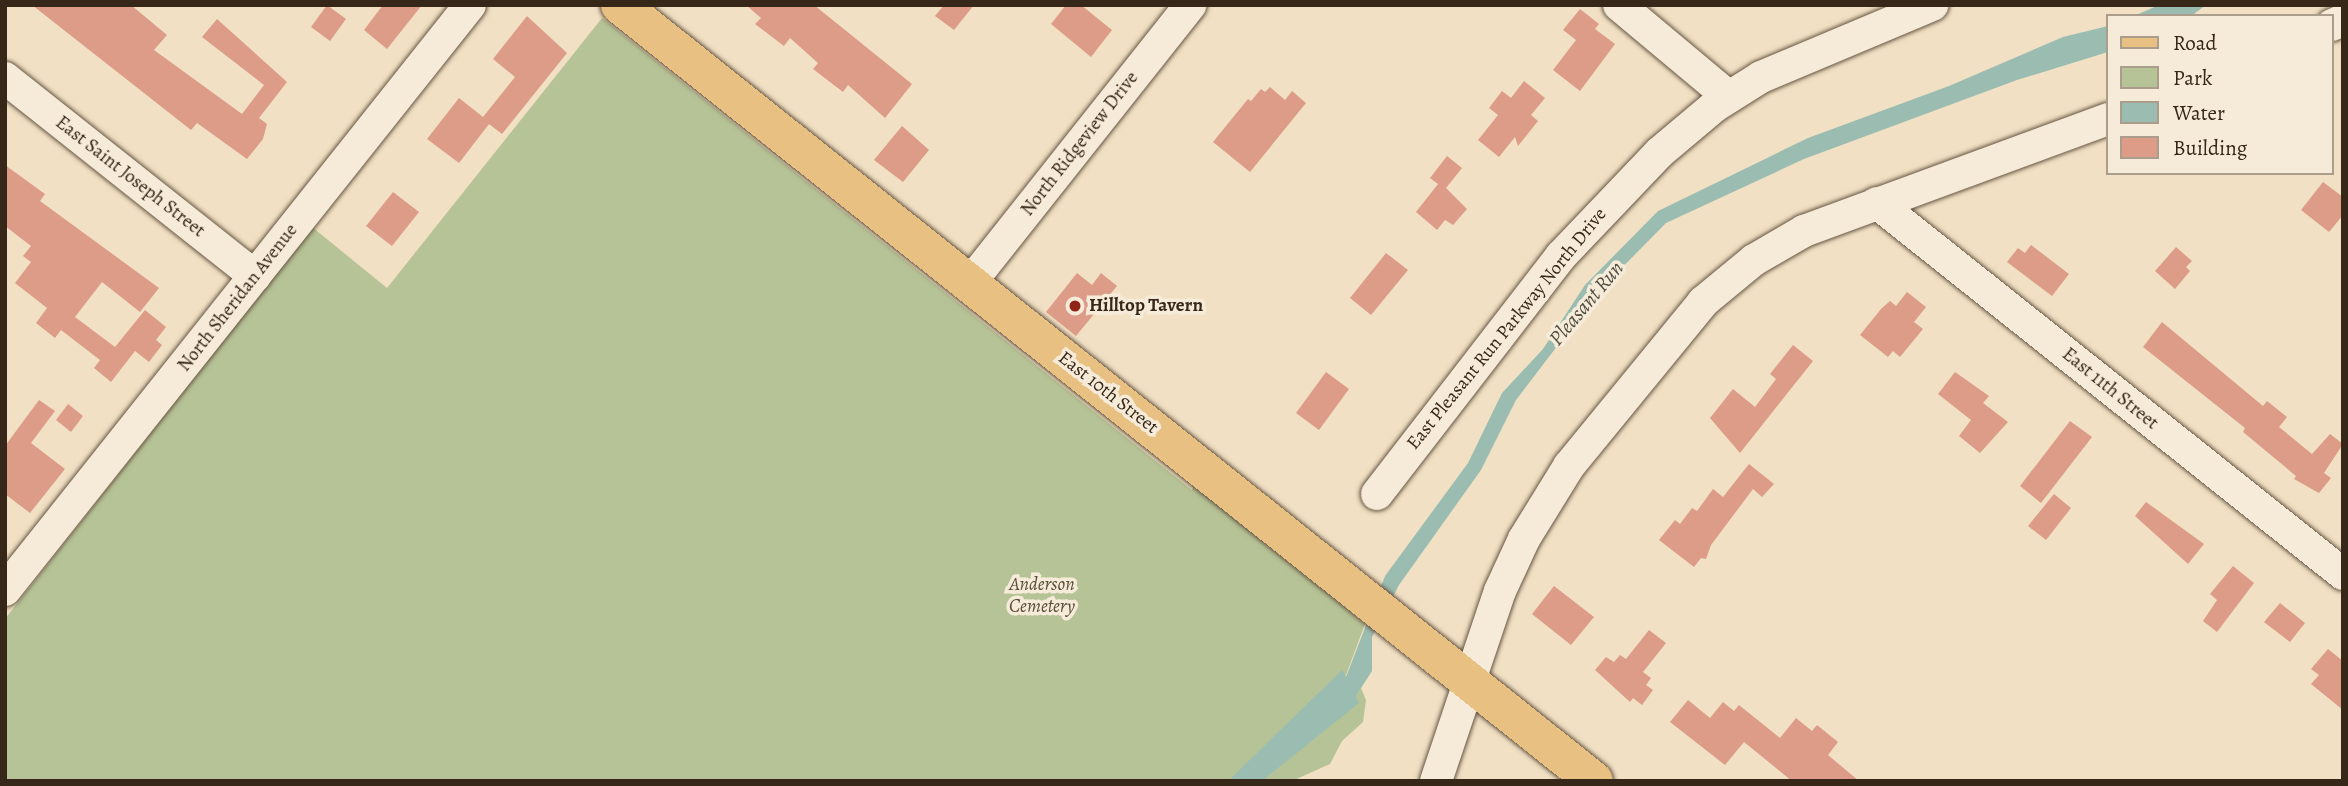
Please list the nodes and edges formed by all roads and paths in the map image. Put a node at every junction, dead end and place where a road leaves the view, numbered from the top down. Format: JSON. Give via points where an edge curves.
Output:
{"nodes":[{"id":1,"x":470,"y":5,"type":"edge"},
{"id":2,"x":620,"y":5,"type":"edge"},
{"id":3,"x":1189,"y":5,"type":"edge"},
{"id":4,"x":1619,"y":5,"type":"edge"},
{"id":5,"x":1932,"y":5,"type":"edge"},
{"id":6,"x":5,"y":78,"type":"edge"},
{"id":7,"x":1729,"y":97,"type":"junction"},
{"id":8,"x":2106,"y":120,"type":"edge"},
{"id":9,"x":1877,"y":203,"type":"junction"},
{"id":10,"x":255,"y":276,"type":"junction"},
{"id":11,"x":970,"y":283,"type":"junction"},
{"id":12,"x":1377,"y":494,"type":"dead end"},
{"id":13,"x":2343,"y":574,"type":"edge"},
{"id":14,"x":5,"y":590,"type":"edge"},
{"id":15,"x":1471,"y":682,"type":"junction"},
{"id":16,"x":1436,"y":781,"type":"edge"},
{"id":17,"x":1594,"y":781,"type":"edge"}],
"edges":[{"from":1,"to":10,"type":"street","name":"North Sheridan Avenue"},
{"from":2,"to":11,"type":"main road","name":"East 10th Street"},
{"from":3,"to":11,"type":"street","name":"North Ridgeview Drive"},
{"from":4,"to":7,"type":"street"},
{"from":5,"to":7,"type":"street","name":"East Pleasant Run Parkway North Drive","via":[[1819,50]]},
{"from":6,"to":10,"type":"street","name":"East Saint Joseph Street"},
{"from":7,"to":12,"type":"street","name":"East Pleasant Run Parkway North Drive","via":[[1659,153],[1592,220]]},
{"from":8,"to":9,"type":"street"},
{"from":9,"to":13,"type":"street","name":"East 11th Street"},
{"from":9,"to":15,"type":"street","via":[[1804,231],[1762,255],[1724,283],[1683,323],[1569,466],[1538,514],[1500,591]]},
{"from":10,"to":14,"type":"street","name":"North Sheridan Avenue"},
{"from":11,"to":15,"type":"main road","name":"East 10th Street"},
{"from":15,"to":16,"type":"street"},
{"from":15,"to":17,"type":"main road","name":"East 10th Street"}]}
